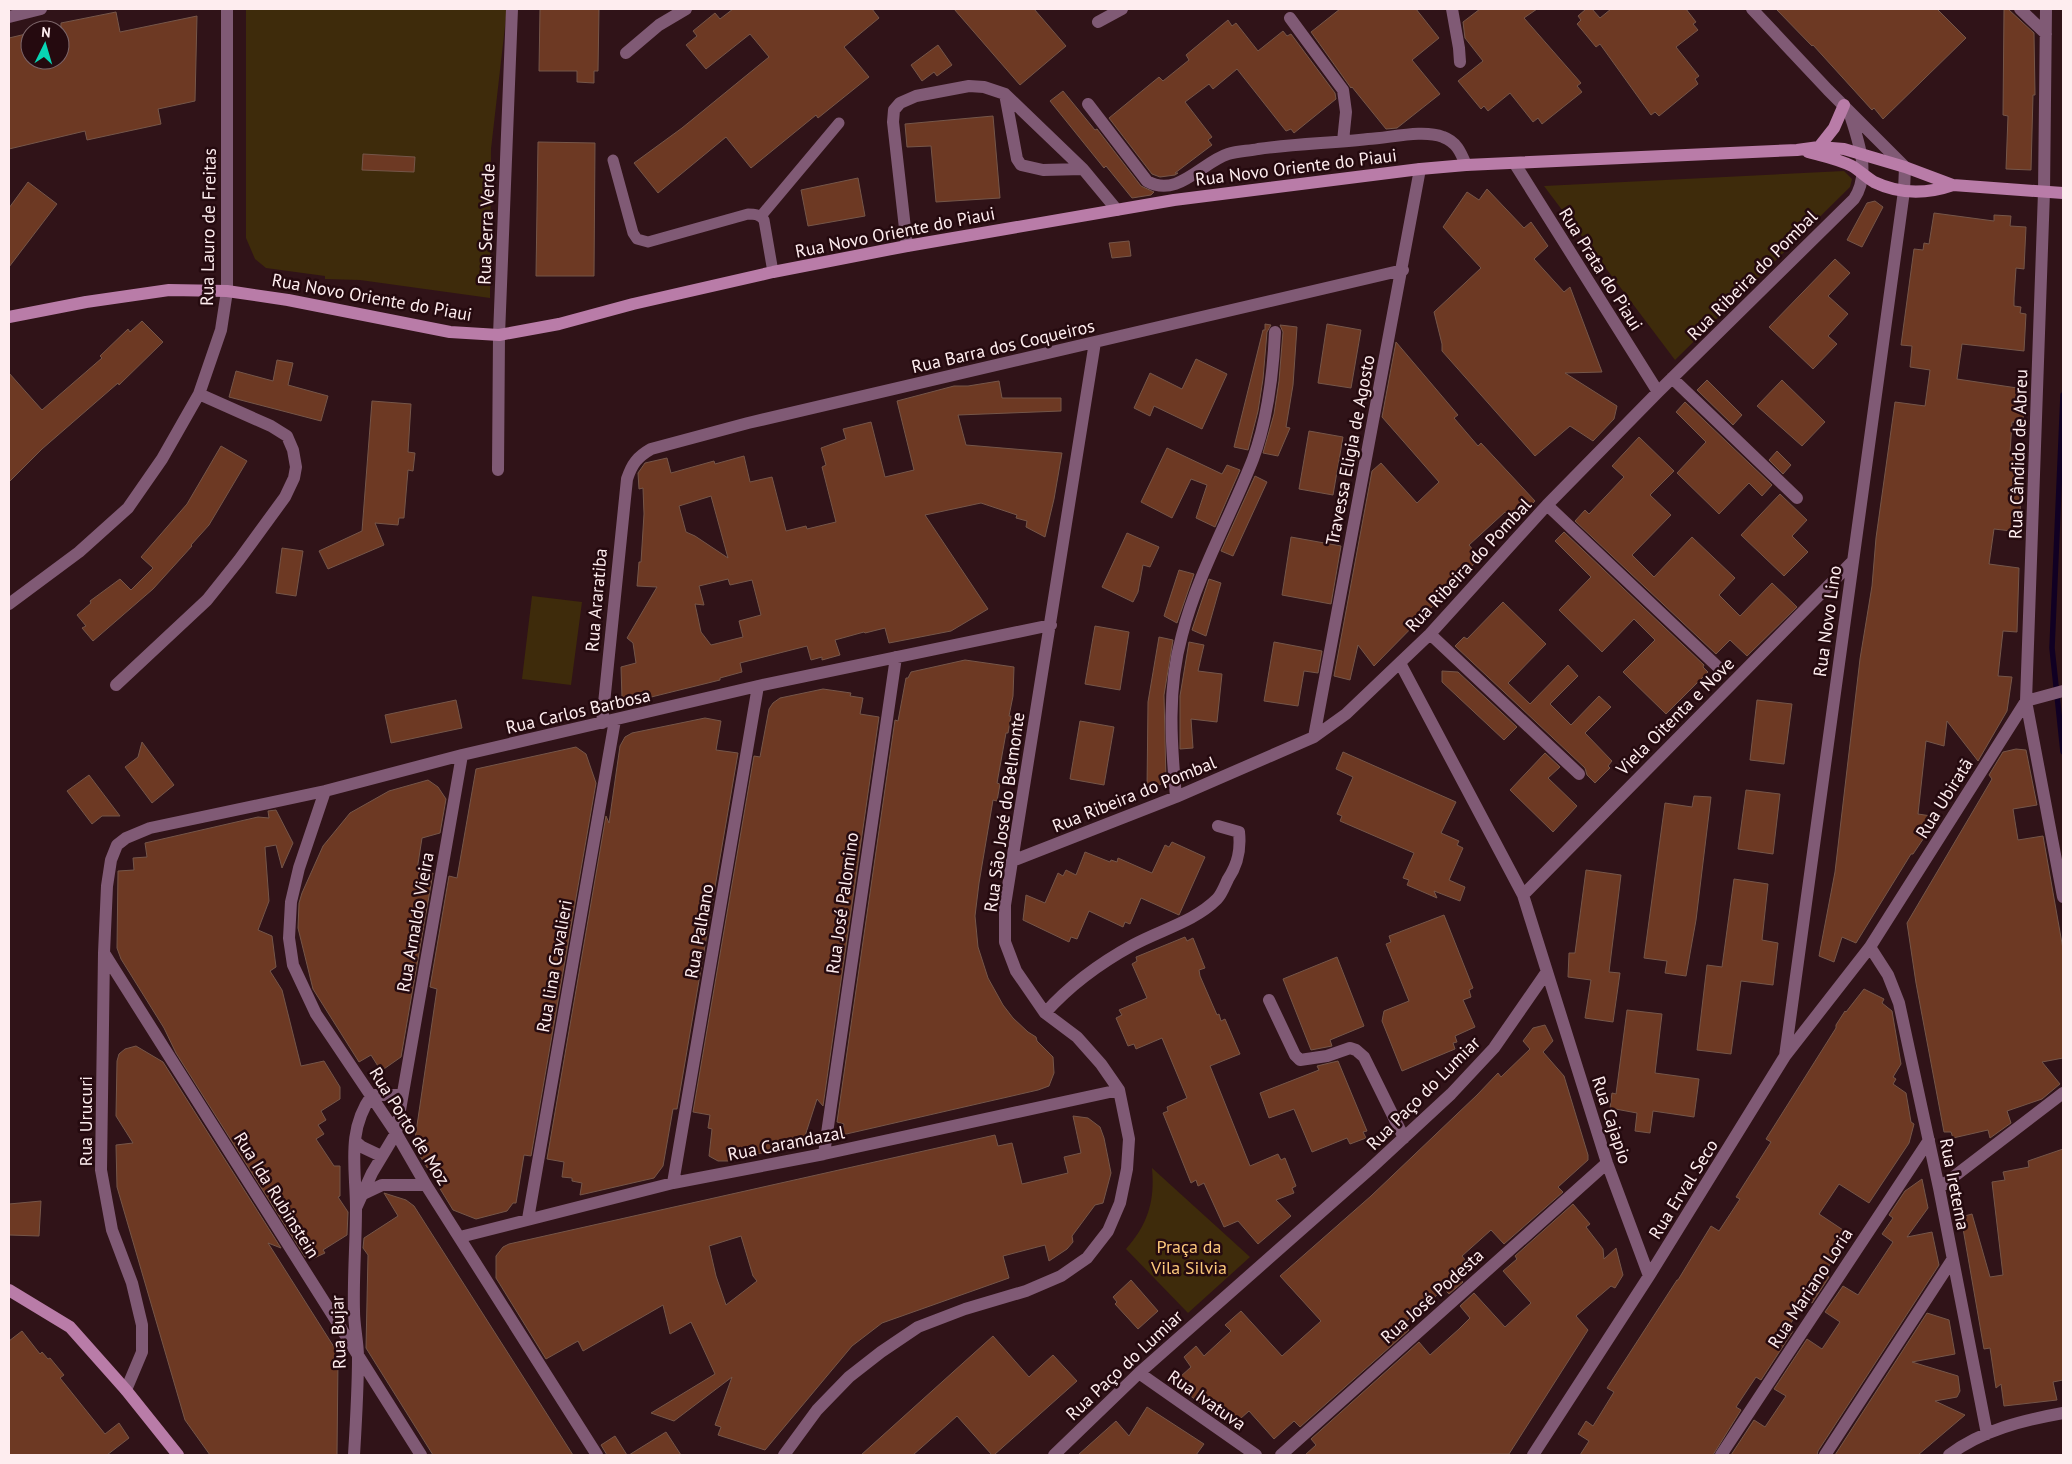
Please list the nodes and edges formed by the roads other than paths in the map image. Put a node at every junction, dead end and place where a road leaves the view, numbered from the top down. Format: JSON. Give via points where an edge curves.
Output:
{"nodes":[{"id":1,"x":41,"y":9,"type":"edge"},
{"id":2,"x":227,"y":9,"type":"edge"},
{"id":3,"x":512,"y":9,"type":"edge"},
{"id":4,"x":686,"y":9,"type":"edge"},
{"id":5,"x":1122,"y":9,"type":"edge"},
{"id":6,"x":1452,"y":9,"type":"edge"},
{"id":7,"x":1752,"y":9,"type":"edge"},
{"id":8,"x":2020,"y":9,"type":"edge"},
{"id":9,"x":2046,"y":9,"type":"edge"},
{"id":10,"x":9,"y":17,"type":"edge"},
{"id":11,"x":1290,"y":18,"type":"dead end"},
{"id":12,"x":1098,"y":22,"type":"dead end"},
{"id":13,"x":2046,"y":34,"type":"junction"},
{"id":14,"x":626,"y":53,"type":"dead end"},
{"id":15,"x":1460,"y":62,"type":"dead end"},
{"id":16,"x":1005,"y":94,"type":"junction"},
{"id":17,"x":1088,"y":104,"type":"dead end"},
{"id":18,"x":1847,"y":108,"type":"junction"},
{"id":19,"x":839,"y":123,"type":"dead end"},
{"id":20,"x":1343,"y":141,"type":"junction"},
{"id":21,"x":1819,"y":147,"type":"junction"},
{"id":22,"x":1797,"y":150,"type":"junction"},
{"id":23,"x":1861,"y":154,"type":"junction"},
{"id":24,"x":614,"y":160,"type":"dead end"},
{"id":25,"x":1515,"y":164,"type":"junction"},
{"id":26,"x":1466,"y":165,"type":"junction"},
{"id":27,"x":1905,"y":167,"type":"junction"},
{"id":28,"x":1084,"y":169,"type":"junction"},
{"id":29,"x":1420,"y":169,"type":"junction"},
{"id":30,"x":1863,"y":175,"type":"junction"},
{"id":31,"x":1953,"y":185,"type":"junction"},
{"id":32,"x":1904,"y":191,"type":"junction"},
{"id":33,"x":2054,"y":193,"type":"edge"},
{"id":34,"x":1117,"y":210,"type":"junction"},
{"id":35,"x":761,"y":216,"type":"junction"},
{"id":36,"x":907,"y":246,"type":"junction"},
{"id":37,"x":1403,"y":270,"type":"junction"},
{"id":38,"x":773,"y":272,"type":"junction"},
{"id":39,"x":227,"y":291,"type":"junction"},
{"id":40,"x":9,"y":317,"type":"edge"},
{"id":41,"x":1275,"y":332,"type":"dead end"},
{"id":42,"x":499,"y":334,"type":"junction"},
{"id":43,"x":1095,"y":342,"type":"junction"},
{"id":44,"x":1672,"y":378,"type":"junction"},
{"id":45,"x":1658,"y":392,"type":"junction"},
{"id":46,"x":199,"y":394,"type":"junction"},
{"id":47,"x":498,"y":470,"type":"dead end"},
{"id":48,"x":627,"y":479,"type":"joint"},
{"id":49,"x":1797,"y":498,"type":"dead end"},
{"id":50,"x":1548,"y":505,"type":"junction"},
{"id":51,"x":1853,"y":562,"type":"junction"},
{"id":52,"x":9,"y":604,"type":"edge"},
{"id":53,"x":1050,"y":625,"type":"junction"},
{"id":54,"x":1430,"y":634,"type":"junction"},
{"id":55,"x":896,"y":657,"type":"junction"},
{"id":56,"x":1400,"y":662,"type":"junction"},
{"id":57,"x":1720,"y":669,"type":"dead end"},
{"id":58,"x":116,"y":685,"type":"dead end"},
{"id":59,"x":758,"y":686,"type":"junction"},
{"id":60,"x":2063,"y":691,"type":"edge"},
{"id":61,"x":2030,"y":700,"type":"junction"},
{"id":62,"x":609,"y":722,"type":"junction"},
{"id":63,"x":1314,"y":737,"type":"junction"},
{"id":64,"x":462,"y":755,"type":"junction"},
{"id":65,"x":1579,"y":774,"type":"dead end"},
{"id":66,"x":324,"y":790,"type":"junction"},
{"id":67,"x":1176,"y":797,"type":"junction"},
{"id":68,"x":1218,"y":826,"type":"dead end"},
{"id":69,"x":117,"y":845,"type":"joint"},
{"id":70,"x":1012,"y":861,"type":"junction"},
{"id":71,"x":1523,"y":895,"type":"junction"},
{"id":72,"x":2063,"y":897,"type":"edge"},
{"id":73,"x":1870,"y":947,"type":"junction"},
{"id":74,"x":104,"y":953,"type":"junction"},
{"id":75,"x":1546,"y":973,"type":"junction"},
{"id":76,"x":1268,"y":1000,"type":"dead end"},
{"id":77,"x":1045,"y":1013,"type":"junction"},
{"id":78,"x":1785,"y":1056,"type":"junction"},
{"id":79,"x":1119,"y":1090,"type":"junction"},
{"id":80,"x":2063,"y":1093,"type":"edge"},
{"id":81,"x":402,"y":1095,"type":"junction"},
{"id":82,"x":372,"y":1096,"type":"junction"},
{"id":83,"x":396,"y":1133,"type":"junction"},
{"id":84,"x":1404,"y":1138,"type":"junction"},
{"id":85,"x":355,"y":1140,"type":"junction"},
{"id":86,"x":1929,"y":1140,"type":"junction"},
{"id":87,"x":824,"y":1154,"type":"junction"},
{"id":88,"x":382,"y":1156,"type":"junction"},
{"id":89,"x":1607,"y":1163,"type":"junction"},
{"id":90,"x":674,"y":1183,"type":"junction"},
{"id":91,"x":426,"y":1185,"type":"junction"},
{"id":92,"x":1939,"y":1188,"type":"junction"},
{"id":93,"x":363,"y":1194,"type":"junction"},
{"id":94,"x":356,"y":1208,"type":"junction"},
{"id":95,"x":528,"y":1219,"type":"junction"},
{"id":96,"x":460,"y":1237,"type":"junction"},
{"id":97,"x":1952,"y":1260,"type":"junction"},
{"id":98,"x":1650,"y":1276,"type":"junction"},
{"id":99,"x":9,"y":1290,"type":"edge"},
{"id":100,"x":358,"y":1355,"type":"junction"},
{"id":101,"x":1139,"y":1374,"type":"junction"},
{"id":102,"x":126,"y":1390,"type":"junction"},
{"id":103,"x":2063,"y":1413,"type":"edge"},
{"id":104,"x":1986,"y":1434,"type":"junction"},
{"id":105,"x":178,"y":1455,"type":"edge"},
{"id":106,"x":354,"y":1455,"type":"edge"},
{"id":107,"x":421,"y":1455,"type":"edge"},
{"id":108,"x":597,"y":1455,"type":"edge"},
{"id":109,"x":784,"y":1455,"type":"edge"},
{"id":110,"x":1054,"y":1455,"type":"edge"},
{"id":111,"x":1253,"y":1455,"type":"edge"},
{"id":112,"x":1281,"y":1455,"type":"edge"},
{"id":113,"x":1533,"y":1455,"type":"edge"},
{"id":114,"x":1721,"y":1455,"type":"edge"},
{"id":115,"x":1826,"y":1455,"type":"edge"},
{"id":116,"x":1949,"y":1455,"type":"edge"}],
"edges":[{"from":1,"to":10,"type":"street"},
{"from":2,"to":39,"type":"street","name":"Rua Lauro de Freitas"},
{"from":3,"to":42,"type":"street","name":"Rua Serra Verde"},
{"from":4,"to":14,"type":"street","via":[[659,25]]},
{"from":5,"to":12,"type":"street"},
{"from":6,"to":15,"type":"street"},
{"from":7,"to":18,"type":"street"},
{"from":8,"to":13,"type":"street"},
{"from":9,"to":13,"type":"street","name":"Rua Cândido de Abreu"},
{"from":11,"to":20,"type":"street","via":[[1343,90],[1346,112]]},
{"from":13,"to":33,"type":"street","name":"Rua Cândido de Abreu"},
{"from":16,"to":28,"type":"street"},
{"from":16,"to":28,"type":"street","via":[[1017,159],[1021,165],[1043,170]]},
{"from":16,"to":36,"type":"street","via":[[969,86],[916,96],[900,102],[894,110]]},
{"from":17,"to":20,"type":"street","via":[[1147,181],[1154,185],[1177,184],[1228,154]]},
{"from":18,"to":21,"type":"street"},
{"from":18,"to":23,"type":"street"},
{"from":18,"to":27,"type":"street"},
{"from":19,"to":35,"type":"lane"},
{"from":20,"to":26,"type":"street","via":[[1429,134],[1442,136],[1459,149]]},
{"from":21,"to":22,"type":"street","name":"Rua Novo Oriente do Piaui"},
{"from":21,"to":23,"type":"street","name":"Rua Novo Oriente do Piaui"},
{"from":22,"to":25,"type":"street","name":"Rua Novo Oriente do Piaui"},
{"from":22,"to":30,"type":"street","name":"Rua Novo Oriente do Piaui","via":[[1840,161]]},
{"from":23,"to":27,"type":"street","name":"Rua Novo Oriente do Piaui"},
{"from":23,"to":30,"type":"street"},
{"from":24,"to":35,"type":"lane","via":[[632,233],[638,239],[648,242],[748,214]]},
{"from":25,"to":26,"type":"street","name":"Rua Novo Oriente do Piaui"},
{"from":25,"to":45,"type":"street","name":"Rua Prata do Piaui"},
{"from":26,"to":29,"type":"street","name":"Rua Novo Oriente do Piaui"},
{"from":27,"to":31,"type":"street","name":"Rua Novo Oriente do Piaui"},
{"from":27,"to":32,"type":"street","name":"Rua Novo Lino"},
{"from":28,"to":34,"type":"street"},
{"from":29,"to":34,"type":"street","name":"Rua Novo Oriente do Piaui"},
{"from":29,"to":37,"type":"street","name":"Travessa Eligia de Agosto"},
{"from":30,"to":32,"type":"street","name":"Rua Novo Oriente do Piaui","via":[[1884,186]]},
{"from":30,"to":44,"type":"street","name":"Rua Ribeira do Pombal","via":[[1860,191],[1854,200]]},
{"from":31,"to":32,"type":"street","name":"Rua Novo Oriente do Piaui","via":[[1939,190]]},
{"from":31,"to":33,"type":"street"},
{"from":32,"to":51,"type":"street","name":"Rua Novo Lino"},
{"from":33,"to":61,"type":"street","name":"Rua Cândido de Abreu"},
{"from":34,"to":36,"type":"street","name":"Rua Novo Oriente do Piaui"},
{"from":35,"to":38,"type":"lane"},
{"from":36,"to":38,"type":"street","name":"Rua Novo Oriente do Piaui"},
{"from":37,"to":43,"type":"street","name":"Rua Barra dos Coqueiros"},
{"from":37,"to":63,"type":"street","name":"Travessa Eligia de Agosto"},
{"from":38,"to":42,"type":"street","name":"Rua Novo Oriente do Piaui","via":[[559,324]]},
{"from":39,"to":40,"type":"street","name":"Rua Novo Oriente do Piaui","via":[[169,290]]},
{"from":39,"to":42,"type":"street","name":"Rua Novo Oriente do Piaui","via":[[450,332]]},
{"from":39,"to":46,"type":"street","name":"Rua Lauro de Freitas","via":[[220,330]]},
{"from":41,"to":67,"type":"street","via":[[1267,411],[1253,458],[1205,565],[1182,635],[1172,690],[1171,744]]},
{"from":42,"to":47,"type":"street","name":"Rua Serra Verde"},
{"from":43,"to":48,"type":"street","name":"Rua Barra dos Coqueiros","via":[[650,449],[637,457]]},
{"from":43,"to":53,"type":"street","name":"Rua São José do Belmonte"},
{"from":44,"to":45,"type":"street","name":"Rua Ribeira do Pombal"},
{"from":44,"to":49,"type":"street"},
{"from":45,"to":50,"type":"street","name":"Rua Ribeira do Pombal"},
{"from":46,"to":52,"type":"street","name":"Rua Lauro de Freitas","via":[[128,508],[78,552]]},
{"from":46,"to":58,"type":"street","via":[[286,436],[293,450],[294,478],[285,496],[207,600]]},
{"from":48,"to":62,"type":"street","name":"Rua Araratiba"},
{"from":50,"to":54,"type":"street","name":"Rua Ribeira do Pombal"},
{"from":50,"to":57,"type":"street"},
{"from":51,"to":71,"type":"street","name":"Viela Oitenta e Nove"},
{"from":51,"to":78,"type":"street","name":"Rua Novo Lino"},
{"from":53,"to":55,"type":"street","name":"Rua Carlos Barbosa"},
{"from":53,"to":70,"type":"street","name":"Rua São José do Belmonte"},
{"from":54,"to":56,"type":"street","name":"Rua Ribeira do Pombal"},
{"from":54,"to":65,"type":"street"},
{"from":55,"to":59,"type":"street","name":"Rua Carlos Barbosa"},
{"from":55,"to":87,"type":"street","name":"Rua José Palomino"},
{"from":56,"to":63,"type":"street","name":"Rua Ribeira do Pombal","via":[[1346,714]]},
{"from":56,"to":71,"type":"street"},
{"from":59,"to":62,"type":"street","name":"Rua Carlos Barbosa"},
{"from":59,"to":90,"type":"street","name":"Rua Palhano"},
{"from":60,"to":61,"type":"street"},
{"from":61,"to":72,"type":"street","name":"Rua Cândido de Abreu"},
{"from":61,"to":73,"type":"street","name":"Rua Ubiratã"},
{"from":62,"to":64,"type":"street","name":"Rua Carlos Barbosa"},
{"from":62,"to":95,"type":"street","name":"Rua lina Cavalieri"},
{"from":63,"to":67,"type":"street","name":"Rua Ribeira do Pombal"},
{"from":64,"to":66,"type":"street","name":"Rua Carlos Barbosa"},
{"from":64,"to":81,"type":"street","name":"Rua Arnaldo Vieira"},
{"from":66,"to":69,"type":"street","name":"Rua Carlos Barbosa","via":[[150,828]]},
{"from":66,"to":82,"type":"street","name":"Rua Porto de Moz","via":[[291,902],[290,947],[293,965],[316,1014]]},
{"from":67,"to":70,"type":"street","name":"Rua Ribeira do Pombal"},
{"from":68,"to":77,"type":"street","via":[[1239,832],[1240,846],[1236,867],[1217,898],[1192,917],[1100,964],[1063,993]]},
{"from":69,"to":74,"type":"street","name":"Rua Urucuri","via":[[111,860]]},
{"from":70,"to":77,"type":"street","name":"Rua São José do Belmonte","via":[[1005,905],[1005,942],[1016,971]]},
{"from":71,"to":75,"type":"street"},
{"from":73,"to":78,"type":"street","name":"Rua Erval Seco"},
{"from":73,"to":86,"type":"street","name":"Rua Iretema","via":[[1888,974],[1899,1003]]},
{"from":74,"to":100,"type":"street","name":"Rua Ida Rubinstein"},
{"from":74,"to":102,"type":"street","name":"Rua Urucuri","via":[[101,1170],[112,1230],[132,1283],[142,1325],[142,1352]]},
{"from":75,"to":84,"type":"street","name":"Rua Paço do Lumiar","via":[[1494,1048]]},
{"from":75,"to":89,"type":"street","name":"Rua Cajapio"},
{"from":76,"to":84,"type":"street","via":[[1294,1055],[1300,1060],[1350,1048],[1364,1057]]},
{"from":77,"to":79,"type":"street","name":"Rua São José do Belmonte","via":[[1077,1037]]},
{"from":78,"to":98,"type":"street","name":"Rua Erval Seco"},
{"from":79,"to":87,"type":"street","name":"Rua Carandazal"},
{"from":79,"to":109,"type":"street","name":"Rua São José do Belmonte","via":[[1129,1139],[1127,1169],[1120,1203],[1108,1231],[1087,1258],[1061,1276],[1026,1291],[918,1327],[849,1377],[817,1410]]},
{"from":80,"to":92,"type":"street"},
{"from":81,"to":82,"type":"street"},
{"from":81,"to":83,"type":"street","name":"Rua Arnaldo Vieira"},
{"from":82,"to":83,"type":"street","name":"Rua Porto de Moz"},
{"from":82,"to":85,"type":"street","name":"Rua Bujar","via":[[361,1112]]},
{"from":83,"to":88,"type":"street","name":"Rua Bujar"},
{"from":83,"to":91,"type":"street","name":"Rua Porto de Moz"},
{"from":84,"to":101,"type":"street","name":"Rua Paço do Lumiar"},
{"from":85,"to":88,"type":"street"},
{"from":85,"to":94,"type":"street","name":"Rua Bujar"},
{"from":86,"to":92,"type":"street","name":"Rua Iretema"},
{"from":86,"to":114,"type":"street","name":"Rua Mariano Loria"},
{"from":87,"to":90,"type":"street","name":"Rua Carandazal"},
{"from":88,"to":93,"type":"street","name":"Rua Bujar"},
{"from":89,"to":98,"type":"street","name":"Rua Cajapio"},
{"from":89,"to":112,"type":"street","name":"Rua José Podesta"},
{"from":90,"to":95,"type":"street","name":"Rua Carandazal"},
{"from":91,"to":93,"type":"street","via":[[382,1185]]},
{"from":91,"to":96,"type":"street","name":"Rua Porto de Moz"},
{"from":92,"to":97,"type":"street","name":"Rua Iretema"},
{"from":93,"to":94,"type":"street","name":"Rua Bujar"},
{"from":94,"to":100,"type":"street","name":"Rua Bujar","via":[[354,1312]]},
{"from":95,"to":96,"type":"street","name":"Rua Carandazal"},
{"from":96,"to":108,"type":"street","name":"Rua Porto de Moz"},
{"from":97,"to":104,"type":"street","name":"Rua Iretema"},
{"from":97,"to":115,"type":"street"},
{"from":98,"to":113,"type":"street","name":"Rua Erval Seco"},
{"from":99,"to":102,"type":"street","via":[[70,1327]]},
{"from":100,"to":106,"type":"street","name":"Rua Bujar"},
{"from":100,"to":107,"type":"street","name":"Rua Ida Rubinstein"},
{"from":101,"to":110,"type":"street","name":"Rua Paço do Lumiar"},
{"from":101,"to":111,"type":"street","name":"Rua Ivatuva"},
{"from":102,"to":105,"type":"street"},
{"from":103,"to":104,"type":"street","via":[[2027,1420]]},
{"from":104,"to":116,"type":"street"}]}
